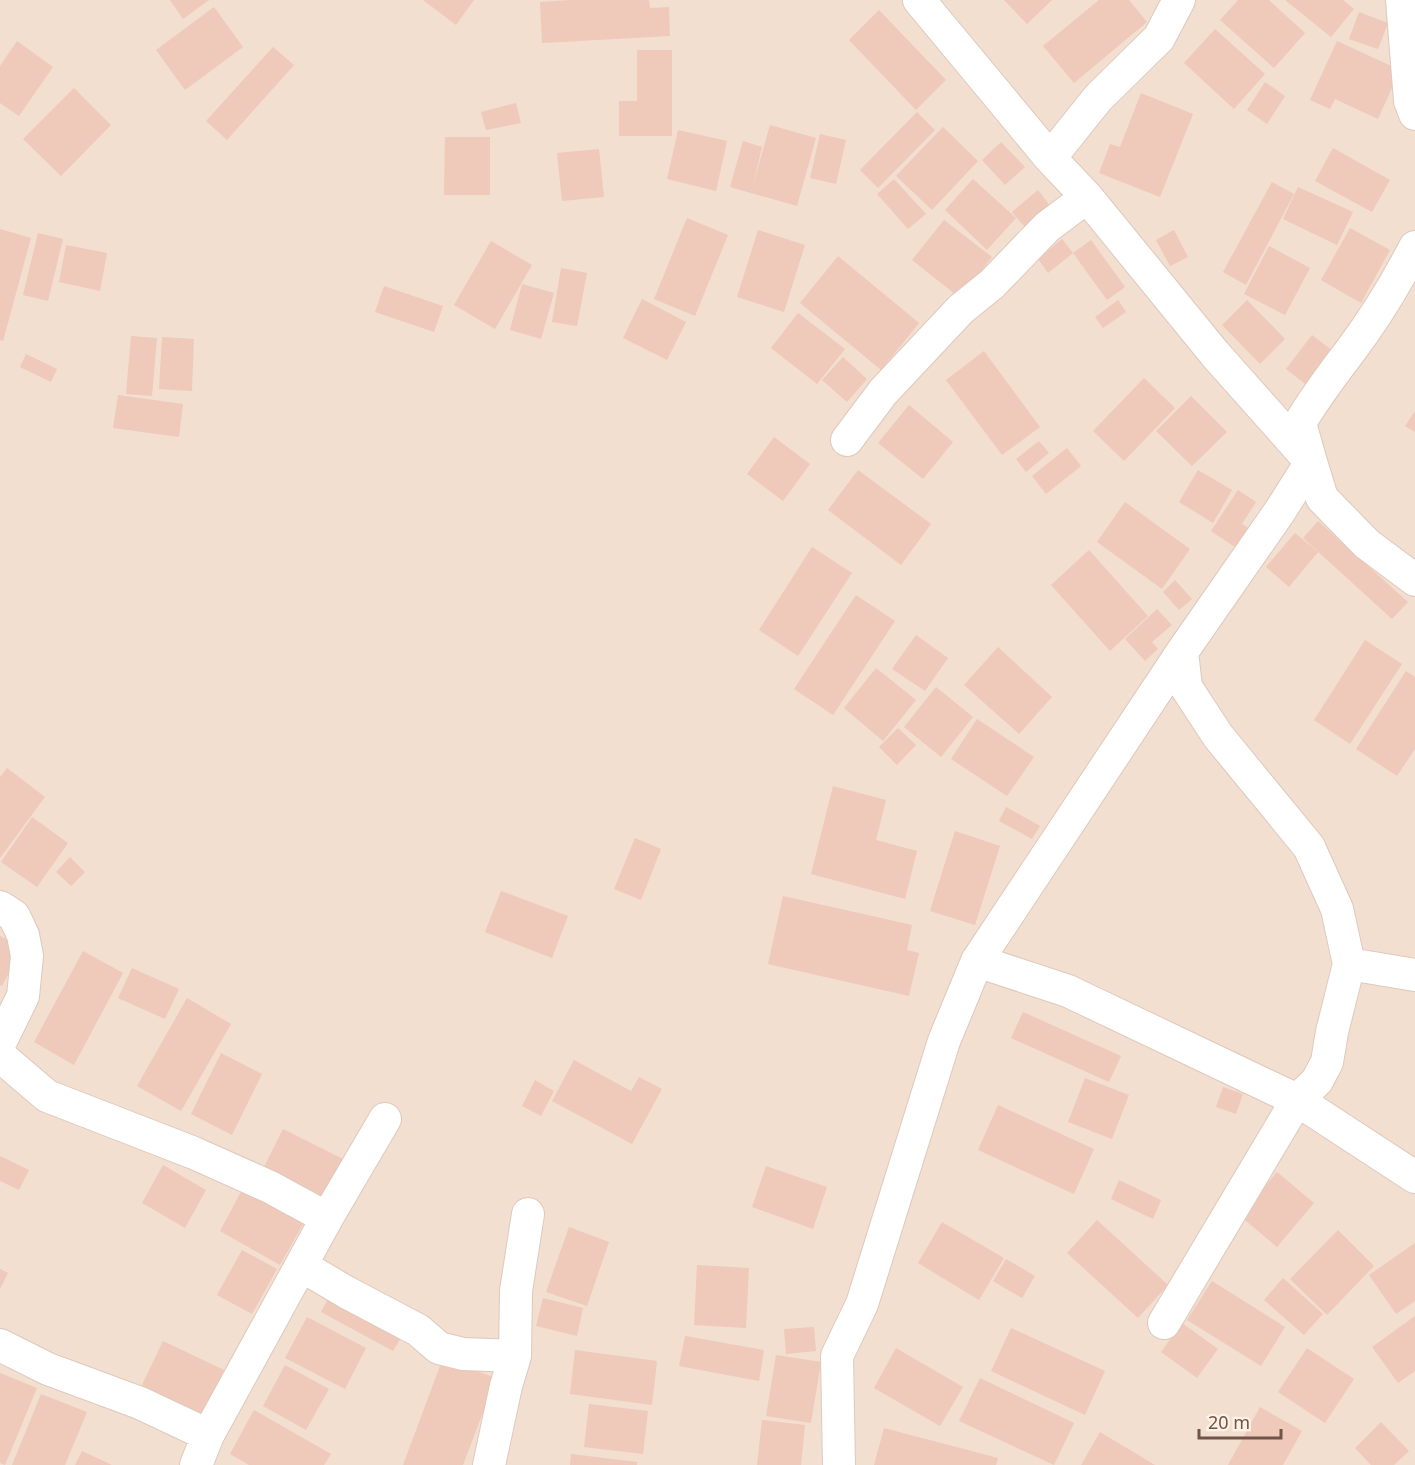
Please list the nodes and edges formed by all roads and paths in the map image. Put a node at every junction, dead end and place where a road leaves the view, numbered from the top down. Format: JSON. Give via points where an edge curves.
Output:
{"nodes":[{"id":1,"x":919,"y":0,"type":"edge"},
{"id":2,"x":1179,"y":0,"type":"edge"},
{"id":3,"x":1402,"y":0,"type":"edge"},
{"id":4,"x":1415,"y":114,"type":"edge"},
{"id":5,"x":1050,"y":158,"type":"junction"},
{"id":6,"x":1087,"y":197,"type":"junction"},
{"id":7,"x":1415,"y":247,"type":"edge"},
{"id":8,"x":847,"y":440,"type":"dead end"},
{"id":9,"x":1311,"y":462,"type":"junction"},
{"id":10,"x":1415,"y":580,"type":"edge"},
{"id":11,"x":1182,"y":652,"type":"junction"},
{"id":12,"x":0,"y":907,"type":"edge"},
{"id":13,"x":977,"y":962,"type":"junction"},
{"id":14,"x":1349,"y":964,"type":"junction"},
{"id":15,"x":1415,"y":975,"type":"edge"},
{"id":16,"x":0,"y":1043,"type":"edge"},
{"id":17,"x":0,"y":1056,"type":"edge"},
{"id":18,"x":1297,"y":1100,"type":"junction"},
{"id":19,"x":385,"y":1119,"type":"dead end"},
{"id":20,"x":1415,"y":1178,"type":"edge"},
{"id":21,"x":528,"y":1214,"type":"dead end"},
{"id":22,"x":327,"y":1218,"type":"junction"},
{"id":23,"x":302,"y":1266,"type":"junction"},
{"id":24,"x":1164,"y":1323,"type":"dead end"},
{"id":25,"x":0,"y":1345,"type":"edge"},
{"id":26,"x":515,"y":1356,"type":"junction"},
{"id":27,"x":208,"y":1435,"type":"junction"},
{"id":28,"x":196,"y":1465,"type":"edge"},
{"id":29,"x":489,"y":1465,"type":"edge"},
{"id":30,"x":839,"y":1465,"type":"edge"}],
"edges":[{"from":1,"to":5,"type":"street"},
{"from":2,"to":5,"type":"street","via":[[1159,38],[1098,98]]},
{"from":3,"to":4,"type":"street","via":[[1410,101]]},
{"from":5,"to":6,"type":"street"},
{"from":6,"to":8,"type":"street","via":[[1047,227],[992,284],[961,309],[883,392]]},
{"from":6,"to":9,"type":"street","via":[[1215,354]]},
{"from":7,"to":9,"type":"street","via":[[1353,348],[1300,423]]},
{"from":9,"to":10,"type":"street","via":[[1322,498],[1367,544]]},
{"from":9,"to":11,"type":"street"},
{"from":11,"to":13,"type":"street"},
{"from":11,"to":14,"type":"street","via":[[1186,687],[1192,697],[1218,736],[1309,847],[1337,909]]},
{"from":12,"to":16,"type":"street","via":[[14,916],[27,956],[23,996]]},
{"from":13,"to":18,"type":"street","via":[[1068,991]]},
{"from":13,"to":30,"type":"street","via":[[944,1041],[862,1304],[837,1356]]},
{"from":14,"to":15,"type":"street"},
{"from":14,"to":18,"type":"street","via":[[1327,1062],[1317,1080]]},
{"from":17,"to":22,"type":"street","via":[[47,1096],[270,1186]]},
{"from":18,"to":20,"type":"street"},
{"from":18,"to":24,"type":"street"},
{"from":19,"to":22,"type":"street"},
{"from":21,"to":26,"type":"street","via":[[516,1291]]},
{"from":22,"to":23,"type":"street"},
{"from":23,"to":26,"type":"street","via":[[418,1330],[439,1348],[464,1354]]},
{"from":23,"to":27,"type":"street"},
{"from":25,"to":27,"type":"street"},
{"from":26,"to":29,"type":"street"},
{"from":27,"to":28,"type":"street"}]}
